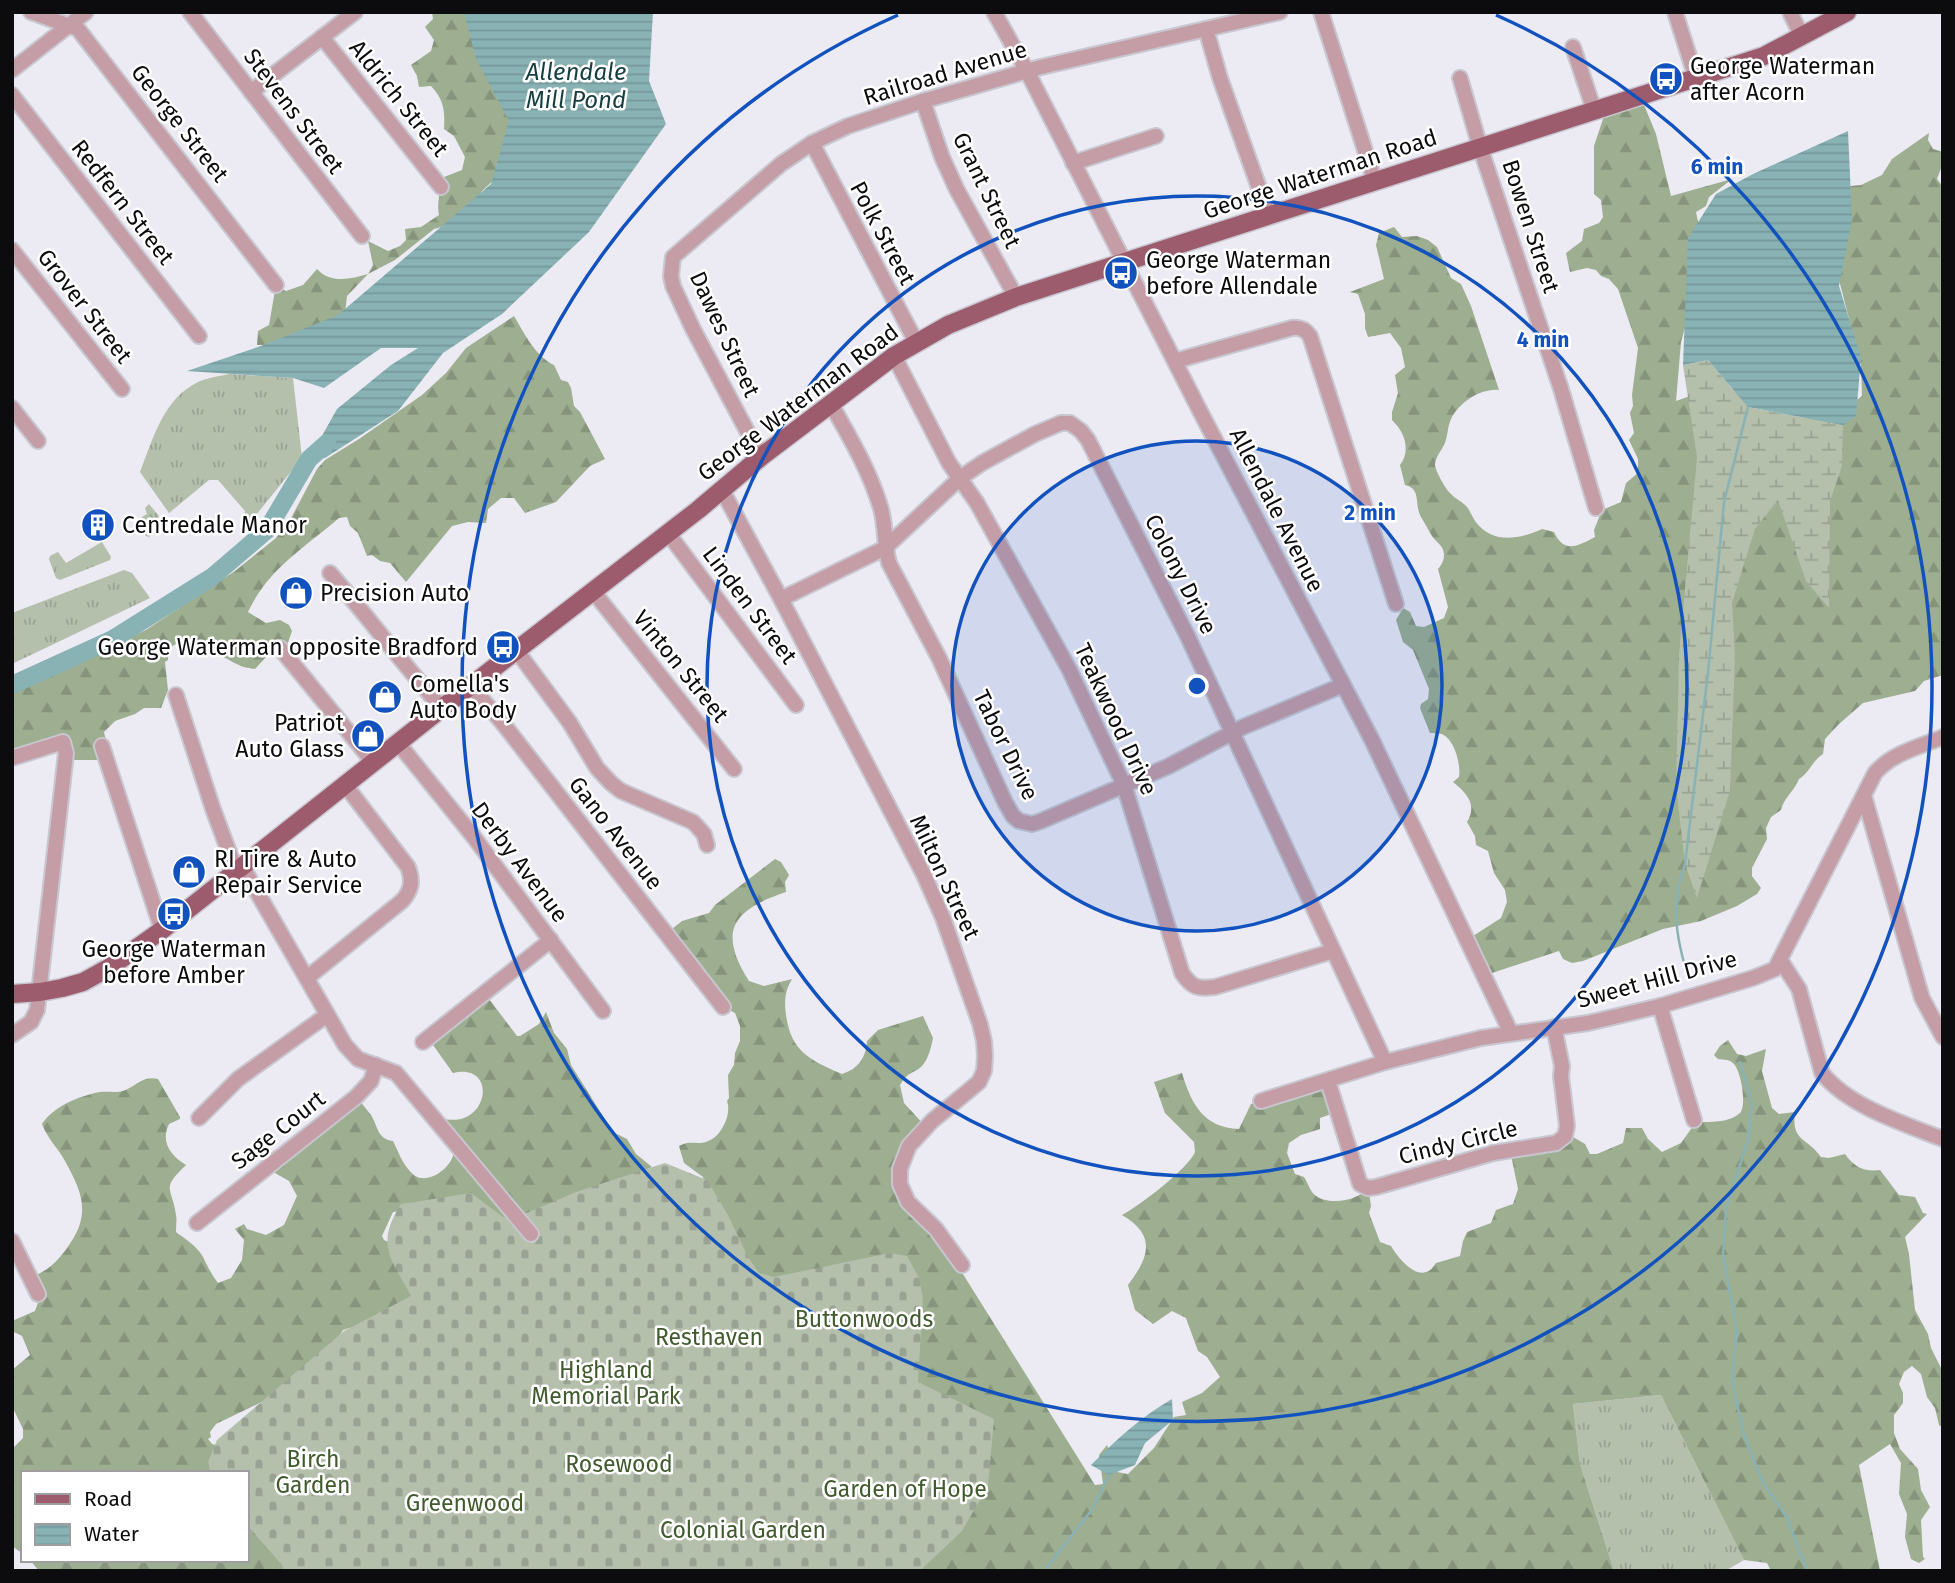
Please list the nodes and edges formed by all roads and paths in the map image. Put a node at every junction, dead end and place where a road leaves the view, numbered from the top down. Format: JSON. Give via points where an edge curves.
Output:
{"nodes":[{"id":1,"x":31,"y":12,"type":"edge"},
{"id":2,"x":86,"y":12,"type":"edge"},
{"id":3,"x":190,"y":12,"type":"edge"},
{"id":4,"x":355,"y":12,"type":"edge"},
{"id":5,"x":994,"y":12,"type":"edge"},
{"id":6,"x":1280,"y":12,"type":"edge"},
{"id":7,"x":1321,"y":12,"type":"edge"},
{"id":8,"x":1675,"y":12,"type":"edge"},
{"id":9,"x":1790,"y":12,"type":"edge"},
{"id":10,"x":1847,"y":12,"type":"edge"},
{"id":11,"x":70,"y":25,"type":"junction"},
{"id":12,"x":1206,"y":29,"type":"junction"},
{"id":13,"x":321,"y":37,"type":"junction"},
{"id":14,"x":1802,"y":37,"type":"junction"},
{"id":15,"x":1573,"y":47,"type":"dead end"},
{"id":16,"x":12,"y":71,"type":"edge"},
{"id":17,"x":1027,"y":71,"type":"junction"},
{"id":18,"x":1460,"y":78,"type":"dead end"},
{"id":19,"x":1696,"y":78,"type":"junction"},
{"id":20,"x":251,"y":92,"type":"junction"},
{"id":21,"x":12,"y":95,"type":"edge"},
{"id":22,"x":923,"y":101,"type":"junction"},
{"id":23,"x":1594,"y":110,"type":"junction"},
{"id":24,"x":1156,"y":136,"type":"dead end"},
{"id":25,"x":812,"y":143,"type":"junction"},
{"id":26,"x":1480,"y":147,"type":"junction"},
{"id":27,"x":1073,"y":163,"type":"junction"},
{"id":28,"x":1375,"y":182,"type":"junction"},
{"id":29,"x":441,"y":187,"type":"dead end"},
{"id":30,"x":1269,"y":216,"type":"junction"},
{"id":31,"x":362,"y":236,"type":"dead end"},
{"id":32,"x":12,"y":250,"type":"edge"},
{"id":33,"x":1124,"y":263,"type":"junction"},
{"id":34,"x":671,"y":267,"type":"joint"},
{"id":35,"x":276,"y":285,"type":"dead end"},
{"id":36,"x":1016,"y":298,"type":"junction"},
{"id":37,"x":199,"y":336,"type":"dead end"},
{"id":38,"x":916,"y":342,"type":"junction"},
{"id":39,"x":894,"y":356,"type":"junction"},
{"id":40,"x":1175,"y":361,"type":"junction"},
{"id":41,"x":122,"y":389,"type":"dead end"},
{"id":42,"x":831,"y":404,"type":"junction"},
{"id":43,"x":12,"y":408,"type":"edge"},
{"id":44,"x":38,"y":441,"type":"dead end"},
{"id":45,"x":762,"y":456,"type":"junction"},
{"id":46,"x":960,"y":478,"type":"junction"},
{"id":47,"x":722,"y":490,"type":"junction"},
{"id":48,"x":1596,"y":508,"type":"dead end"},
{"id":49,"x":668,"y":533,"type":"junction"},
{"id":50,"x":884,"y":548,"type":"junction"},
{"id":51,"x":330,"y":573,"type":"dead end"},
{"id":52,"x":593,"y":591,"type":"junction"},
{"id":53,"x":781,"y":598,"type":"junction"},
{"id":54,"x":1396,"y":604,"type":"dead end"},
{"id":55,"x":280,"y":648,"type":"dead end"},
{"id":56,"x":517,"y":651,"type":"junction"},
{"id":57,"x":1343,"y":685,"type":"junction"},
{"id":58,"x":471,"y":686,"type":"junction"},
{"id":59,"x":176,"y":695,"type":"dead end"},
{"id":60,"x":796,"y":705,"type":"dead end"},
{"id":61,"x":442,"y":708,"type":"junction"},
{"id":62,"x":1233,"y":733,"type":"junction"},
{"id":63,"x":1943,"y":737,"type":"edge"},
{"id":64,"x":398,"y":743,"type":"junction"},
{"id":65,"x":102,"y":746,"type":"dead end"},
{"id":66,"x":12,"y":758,"type":"edge"},
{"id":67,"x":373,"y":762,"type":"junction"},
{"id":68,"x":734,"y":769,"type":"dead end"},
{"id":69,"x":1124,"y":785,"type":"junction"},
{"id":70,"x":346,"y":786,"type":"junction"},
{"id":71,"x":1864,"y":796,"type":"junction"},
{"id":72,"x":707,"y":845,"type":"dead end"},
{"id":73,"x":239,"y":868,"type":"junction"},
{"id":74,"x":162,"y":930,"type":"junction"},
{"id":75,"x":551,"y":940,"type":"junction"},
{"id":76,"x":1333,"y":951,"type":"junction"},
{"id":77,"x":1781,"y":961,"type":"junction"},
{"id":78,"x":307,"y":978,"type":"junction"},
{"id":79,"x":40,"y":992,"type":"junction"},
{"id":80,"x":12,"y":993,"type":"edge"},
{"id":81,"x":1660,"y":1006,"type":"junction"},
{"id":82,"x":723,"y":1007,"type":"dead end"},
{"id":83,"x":603,"y":1011,"type":"dead end"},
{"id":84,"x":327,"y":1015,"type":"junction"},
{"id":85,"x":1553,"y":1027,"type":"junction"},
{"id":86,"x":1511,"y":1033,"type":"junction"},
{"id":87,"x":12,"y":1035,"type":"edge"},
{"id":88,"x":1943,"y":1037,"type":"edge"},
{"id":89,"x":423,"y":1042,"type":"dead end"},
{"id":90,"x":1385,"y":1062,"type":"junction"},
{"id":91,"x":376,"y":1065,"type":"junction"},
{"id":92,"x":1328,"y":1081,"type":"junction"},
{"id":93,"x":1261,"y":1101,"type":"dead end"},
{"id":94,"x":198,"y":1118,"type":"dead end"},
{"id":95,"x":1694,"y":1120,"type":"dead end"},
{"id":96,"x":1943,"y":1139,"type":"edge"},
{"id":97,"x":197,"y":1223,"type":"dead end"},
{"id":98,"x":531,"y":1234,"type":"dead end"},
{"id":99,"x":12,"y":1241,"type":"edge"},
{"id":100,"x":962,"y":1265,"type":"dead end"},
{"id":101,"x":38,"y":1294,"type":"dead end"}],
"edges":[{"from":1,"to":11,"type":"street","name":"George Street"},
{"from":2,"to":11,"type":"street"},
{"from":3,"to":20,"type":"street","name":"Stevens Street"},
{"from":4,"to":13,"type":"street"},
{"from":5,"to":17,"type":"street","name":"Allendale Avenue"},
{"from":6,"to":12,"type":"street","name":"Railroad Avenue"},
{"from":7,"to":28,"type":"street"},
{"from":8,"to":19,"type":"street"},
{"from":9,"to":14,"type":"street"},
{"from":10,"to":14,"type":"main road","name":"George Waterman Road"},
{"from":11,"to":16,"type":"street"},
{"from":11,"to":35,"type":"street","name":"George Street","via":[[78,29]]},
{"from":12,"to":17,"type":"street","name":"Railroad Avenue"},
{"from":12,"to":30,"type":"street"},
{"from":13,"to":20,"type":"street"},
{"from":13,"to":29,"type":"street","name":"Aldrich Street"},
{"from":14,"to":19,"type":"main road","name":"George Waterman Road","via":[[1764,56]]},
{"from":15,"to":23,"type":"street"},
{"from":17,"to":22,"type":"street","name":"Railroad Avenue"},
{"from":17,"to":27,"type":"street","name":"Allendale Avenue"},
{"from":18,"to":26,"type":"street","name":"Bowen Street"},
{"from":19,"to":23,"type":"main road","name":"George Waterman Road"},
{"from":20,"to":31,"type":"street","name":"Stevens Street"},
{"from":21,"to":37,"type":"street","name":"Redfern Street"},
{"from":22,"to":25,"type":"street","name":"Railroad Avenue"},
{"from":22,"to":36,"type":"street","name":"Grant Street","via":[[957,190]]},
{"from":23,"to":26,"type":"main road","name":"George Waterman Road"},
{"from":24,"to":27,"type":"street"},
{"from":25,"to":34,"type":"street","name":"Railroad Avenue","via":[[679,251]]},
{"from":25,"to":38,"type":"street","name":"Polk Street"},
{"from":26,"to":28,"type":"main road","name":"George Waterman Road"},
{"from":26,"to":48,"type":"street","name":"Bowen Street"},
{"from":27,"to":33,"type":"street","name":"Allendale Avenue"},
{"from":28,"to":30,"type":"main road","name":"George Waterman Road"},
{"from":30,"to":33,"type":"main road","name":"George Waterman Road"},
{"from":32,"to":41,"type":"street","name":"Grover Street"},
{"from":33,"to":36,"type":"main road","name":"George Waterman Road"},
{"from":33,"to":40,"type":"street","name":"Allendale Avenue"},
{"from":34,"to":45,"type":"street","name":"Dawes Street","via":[[673,286],[693,328]]},
{"from":36,"to":38,"type":"main road","name":"George Waterman Road"},
{"from":38,"to":39,"type":"main road","name":"George Waterman Road"},
{"from":39,"to":42,"type":"main road","name":"George Waterman Road"},
{"from":39,"to":46,"type":"street","name":"Teakwood Drive"},
{"from":40,"to":54,"type":"street","via":[[1292,328],[1306,330]]},
{"from":40,"to":57,"type":"street","name":"Allendale Avenue"},
{"from":42,"to":45,"type":"main road","name":"George Waterman Road"},
{"from":42,"to":50,"type":"street","name":"Tabor Drive","via":[[872,482],[884,521]]},
{"from":43,"to":44,"type":"street"},
{"from":45,"to":47,"type":"main road","name":"George Waterman Road"},
{"from":46,"to":50,"type":"street","name":"Colony Drive"},
{"from":46,"to":62,"type":"street","name":"Colony Drive","via":[[1048,427],[1070,423],[1082,431]]},
{"from":46,"to":69,"type":"street","name":"Teakwood Drive","via":[[1069,669]]},
{"from":47,"to":49,"type":"main road","name":"George Waterman Road"},
{"from":47,"to":53,"type":"street","name":"Milton Street"},
{"from":49,"to":52,"type":"main road","name":"George Waterman Road"},
{"from":49,"to":60,"type":"street","name":"Linden Street"},
{"from":50,"to":53,"type":"street","name":"Colony Drive"},
{"from":50,"to":69,"type":"street","name":"Tabor Drive","via":[[1013,816],[1032,824]]},
{"from":51,"to":61,"type":"street"},
{"from":52,"to":56,"type":"main road","name":"George Waterman Road"},
{"from":52,"to":68,"type":"street","name":"Vinton Street"},
{"from":53,"to":100,"type":"street","name":"Milton Street","via":[[925,876],[984,1041],[984,1071],[979,1082],[909,1146],[900,1169],[900,1184],[908,1202],[936,1229]]},
{"from":55,"to":67,"type":"street"},
{"from":56,"to":58,"type":"main road","name":"George Waterman Road"},
{"from":56,"to":72,"type":"street","via":[[611,783],[693,822]]},
{"from":57,"to":62,"type":"street","name":"Tabor Drive"},
{"from":57,"to":86,"type":"street","name":"Allendale Avenue"},
{"from":58,"to":61,"type":"main road","name":"George Waterman Road"},
{"from":58,"to":82,"type":"street","name":"Gano Avenue"},
{"from":59,"to":73,"type":"street","via":[[213,809]]},
{"from":61,"to":64,"type":"main road","name":"George Waterman Road"},
{"from":62,"to":69,"type":"street","name":"Tabor Drive"},
{"from":62,"to":76,"type":"street","name":"Colony Drive"},
{"from":63,"to":71,"type":"street","via":[[1888,761],[1875,773]]},
{"from":64,"to":67,"type":"main road","name":"George Waterman Road"},
{"from":64,"to":75,"type":"street","name":"Derby Avenue"},
{"from":65,"to":74,"type":"street"},
{"from":66,"to":79,"type":"street","via":[[63,742],[66,753]]},
{"from":67,"to":70,"type":"main road","name":"George Waterman Road"},
{"from":69,"to":76,"type":"street","name":"Teakwood Drive","via":[[1189,984],[1216,987]]},
{"from":70,"to":73,"type":"main road","name":"George Waterman Road"},
{"from":70,"to":78,"type":"street","via":[[408,867],[412,881],[402,901]]},
{"from":71,"to":77,"type":"street"},
{"from":71,"to":88,"type":"street","via":[[1922,998]]},
{"from":73,"to":74,"type":"main road","name":"George Waterman Road"},
{"from":73,"to":78,"type":"street"},
{"from":74,"to":79,"type":"main road","name":"George Waterman Road","via":[[83,982]]},
{"from":75,"to":83,"type":"street","name":"Derby Avenue"},
{"from":75,"to":89,"type":"street"},
{"from":76,"to":90,"type":"street","name":"Colony Drive"},
{"from":77,"to":81,"type":"street","name":"Sweet Hill Drive","via":[[1766,974]]},
{"from":77,"to":96,"type":"street","via":[[1799,989],[1822,1073],[1831,1084],[1850,1098]]},
{"from":78,"to":84,"type":"street"},
{"from":79,"to":80,"type":"main road","name":"George Waterman Road"},
{"from":79,"to":87,"type":"street","via":[[35,1017]]},
{"from":81,"to":85,"type":"street","name":"Sweet Hill Drive"},
{"from":81,"to":95,"type":"street"},
{"from":84,"to":91,"type":"street","via":[[358,1059]]},
{"from":84,"to":94,"type":"street","via":[[238,1079]]},
{"from":85,"to":86,"type":"street","name":"Sweet Hill Drive"},
{"from":85,"to":92,"type":"street","name":"Cindy Circle","via":[[1562,1066],[1565,1136],[1556,1143],[1493,1153],[1376,1187],[1360,1184]]},
{"from":86,"to":90,"type":"street","name":"Sweet Hill Drive"},
{"from":90,"to":92,"type":"street","name":"Sweet Hill Drive"},
{"from":91,"to":97,"type":"street","name":"Sage Court","via":[[356,1097]]},
{"from":91,"to":98,"type":"street","via":[[396,1073]]},
{"from":92,"to":93,"type":"street","name":"Sweet Hill Drive"},
{"from":99,"to":101,"type":"street"}]}
